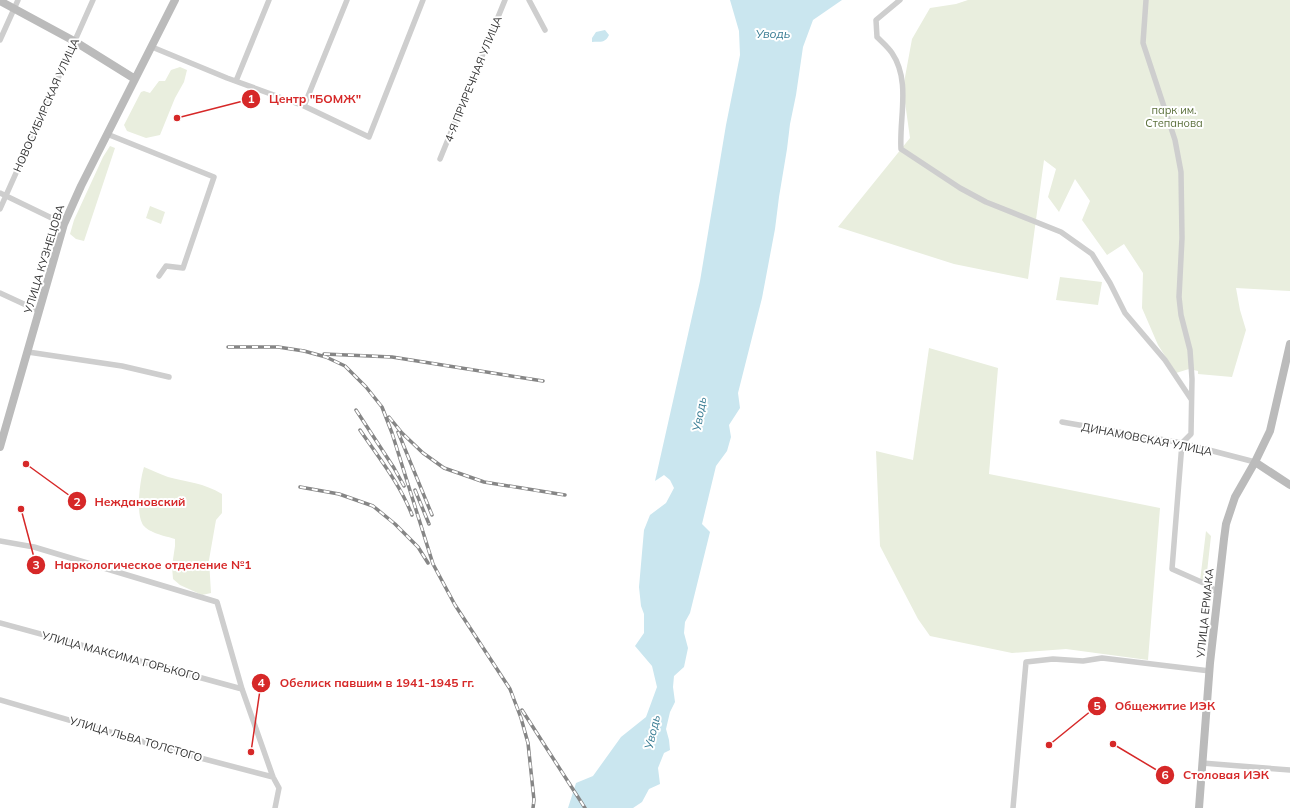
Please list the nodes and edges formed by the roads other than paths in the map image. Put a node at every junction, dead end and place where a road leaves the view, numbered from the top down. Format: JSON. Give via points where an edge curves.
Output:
{"nodes":[{"id":1,"x":18,"y":0,"type":"edge"},
{"id":2,"x":93,"y":0,"type":"edge"},
{"id":3,"x":175,"y":0,"type":"edge"},
{"id":4,"x":269,"y":0,"type":"edge"},
{"id":5,"x":347,"y":0,"type":"edge"},
{"id":6,"x":423,"y":0,"type":"edge"},
{"id":7,"x":505,"y":0,"type":"edge"},
{"id":8,"x":529,"y":0,"type":"edge"},
{"id":9,"x":900,"y":0,"type":"edge"},
{"id":10,"x":1146,"y":0,"type":"edge"},
{"id":11,"x":0,"y":1,"type":"edge"},
{"id":12,"x":14,"y":9,"type":"junction"},
{"id":13,"x":545,"y":30,"type":"dead end"},
{"id":14,"x":0,"y":40,"type":"edge"},
{"id":15,"x":74,"y":41,"type":"junction"},
{"id":16,"x":152,"y":46,"type":"junction"},
{"id":17,"x":135,"y":78,"type":"junction"},
{"id":18,"x":236,"y":80,"type":"junction"},
{"id":19,"x":304,"y":106,"type":"junction"},
{"id":20,"x":107,"y":134,"type":"junction"},
{"id":21,"x":440,"y":159,"type":"dead end"},
{"id":22,"x":0,"y":193,"type":"edge"},
{"id":23,"x":6,"y":196,"type":"junction"},
{"id":24,"x":0,"y":209,"type":"edge"},
{"id":25,"x":64,"y":224,"type":"junction"},
{"id":26,"x":159,"y":276,"type":"dead end"},
{"id":27,"x":0,"y":293,"type":"edge"},
{"id":28,"x":39,"y":311,"type":"junction"},
{"id":29,"x":1290,"y":344,"type":"edge"},
{"id":30,"x":28,"y":352,"type":"junction"},
{"id":31,"x":169,"y":377,"type":"dead end"},
{"id":32,"x":1191,"y":399,"type":"junction"},
{"id":33,"x":1062,"y":422,"type":"dead end"},
{"id":34,"x":1182,"y":444,"type":"junction"},
{"id":35,"x":0,"y":447,"type":"edge"},
{"id":36,"x":1255,"y":462,"type":"junction"},
{"id":37,"x":1290,"y":485,"type":"edge"},
{"id":38,"x":0,"y":541,"type":"edge"},
{"id":39,"x":1218,"y":593,"type":"junction"},
{"id":40,"x":0,"y":623,"type":"edge"},
{"id":41,"x":1210,"y":671,"type":"junction"},
{"id":42,"x":242,"y":689,"type":"junction"},
{"id":43,"x":0,"y":700,"type":"edge"},
{"id":44,"x":1202,"y":763,"type":"junction"},
{"id":45,"x":1290,"y":770,"type":"edge"},
{"id":46,"x":273,"y":777,"type":"junction"},
{"id":47,"x":275,"y":808,"type":"edge"},
{"id":48,"x":1013,"y":808,"type":"edge"},
{"id":49,"x":1199,"y":808,"type":"edge"}],
"edges":[{"from":1,"to":12,"type":"street"},
{"from":2,"to":15,"type":"street","name":"НОВОСИБИРСКАЯ УЛИЦА"},
{"from":3,"to":16,"type":"main road","name":"УЛИЦА КУЗНЕЦОВА"},
{"from":4,"to":18,"type":"street"},
{"from":5,"to":19,"type":"street"},
{"from":6,"to":19,"type":"street","via":[[369,137]]},
{"from":7,"to":21,"type":"street","name":"4-Я ПРИРЕЧНАЯ УЛИЦА"},
{"from":8,"to":13,"type":"street"},
{"from":9,"to":32,"type":"street","via":[[876,20],[877,37],[892,53],[901,75],[901,150],[960,188],[986,202],[1061,232],[1092,254],[1125,313],[1165,360]]},
{"from":10,"to":32,"type":"street","via":[[1143,43],[1175,140],[1181,172],[1182,238],[1179,297],[1192,366]]},
{"from":11,"to":12,"type":"main road"},
{"from":12,"to":14,"type":"street"},
{"from":12,"to":15,"type":"main road"},
{"from":15,"to":17,"type":"main road"},
{"from":15,"to":23,"type":"street","name":"НОВОСИБИРСКАЯ УЛИЦА"},
{"from":16,"to":17,"type":"main road","name":"УЛИЦА КУЗНЕЦОВА"},
{"from":16,"to":18,"type":"street"},
{"from":17,"to":20,"type":"main road","name":"УЛИЦА КУЗНЕЦОВА"},
{"from":18,"to":19,"type":"street"},
{"from":20,"to":25,"type":"main road","name":"УЛИЦА КУЗНЕЦОВА"},
{"from":20,"to":26,"type":"street","via":[[214,177],[182,268],[166,266]]},
{"from":22,"to":23,"type":"street"},
{"from":23,"to":24,"type":"street","name":"НОВОСИБИРСКАЯ УЛИЦА"},
{"from":23,"to":25,"type":"street"},
{"from":25,"to":28,"type":"main road","name":"УЛИЦА КУЗНЕЦОВА"},
{"from":27,"to":28,"type":"street"},
{"from":28,"to":30,"type":"main road","name":"УЛИЦА КУЗНЕЦОВА"},
{"from":29,"to":36,"type":"main road","name":"УЛИЦА ЕРМАКА","via":[[1270,430]]},
{"from":30,"to":31,"type":"street","via":[[122,366]]},
{"from":30,"to":35,"type":"main road","name":"УЛИЦА КУЗНЕЦОВА"},
{"from":32,"to":34,"type":"street","via":[[1191,434]]},
{"from":33,"to":34,"type":"street","name":"ДИНАМОВСКАЯ УЛИЦА"},
{"from":34,"to":36,"type":"street","name":"ДИНАМОВСКАЯ УЛИЦА"},
{"from":34,"to":39,"type":"street","via":[[1172,569],[1208,585]]},
{"from":36,"to":37,"type":"main road"},
{"from":36,"to":39,"type":"main road","name":"УЛИЦА ЕРМАКА","via":[[1240,486],[1230,510]]},
{"from":38,"to":42,"type":"street","via":[[34,547],[217,602]]},
{"from":39,"to":41,"type":"main road","name":"УЛИЦА ЕРМАКА"},
{"from":40,"to":42,"type":"street","name":"УЛИЦА МАКСИМА ГОРЬКОГО"},
{"from":41,"to":44,"type":"main road","name":"УЛИЦА ЕРМАКА"},
{"from":41,"to":48,"type":"street","via":[[1102,658],[1026,662]]},
{"from":42,"to":46,"type":"street"},
{"from":43,"to":46,"type":"street","name":"УЛИЦА ЛЬВА ТОЛСТОГО"},
{"from":44,"to":45,"type":"street"},
{"from":44,"to":49,"type":"main road","name":"УЛИЦА ЕРМАКА"},
{"from":46,"to":47,"type":"street","via":[[279,788]]}]}
